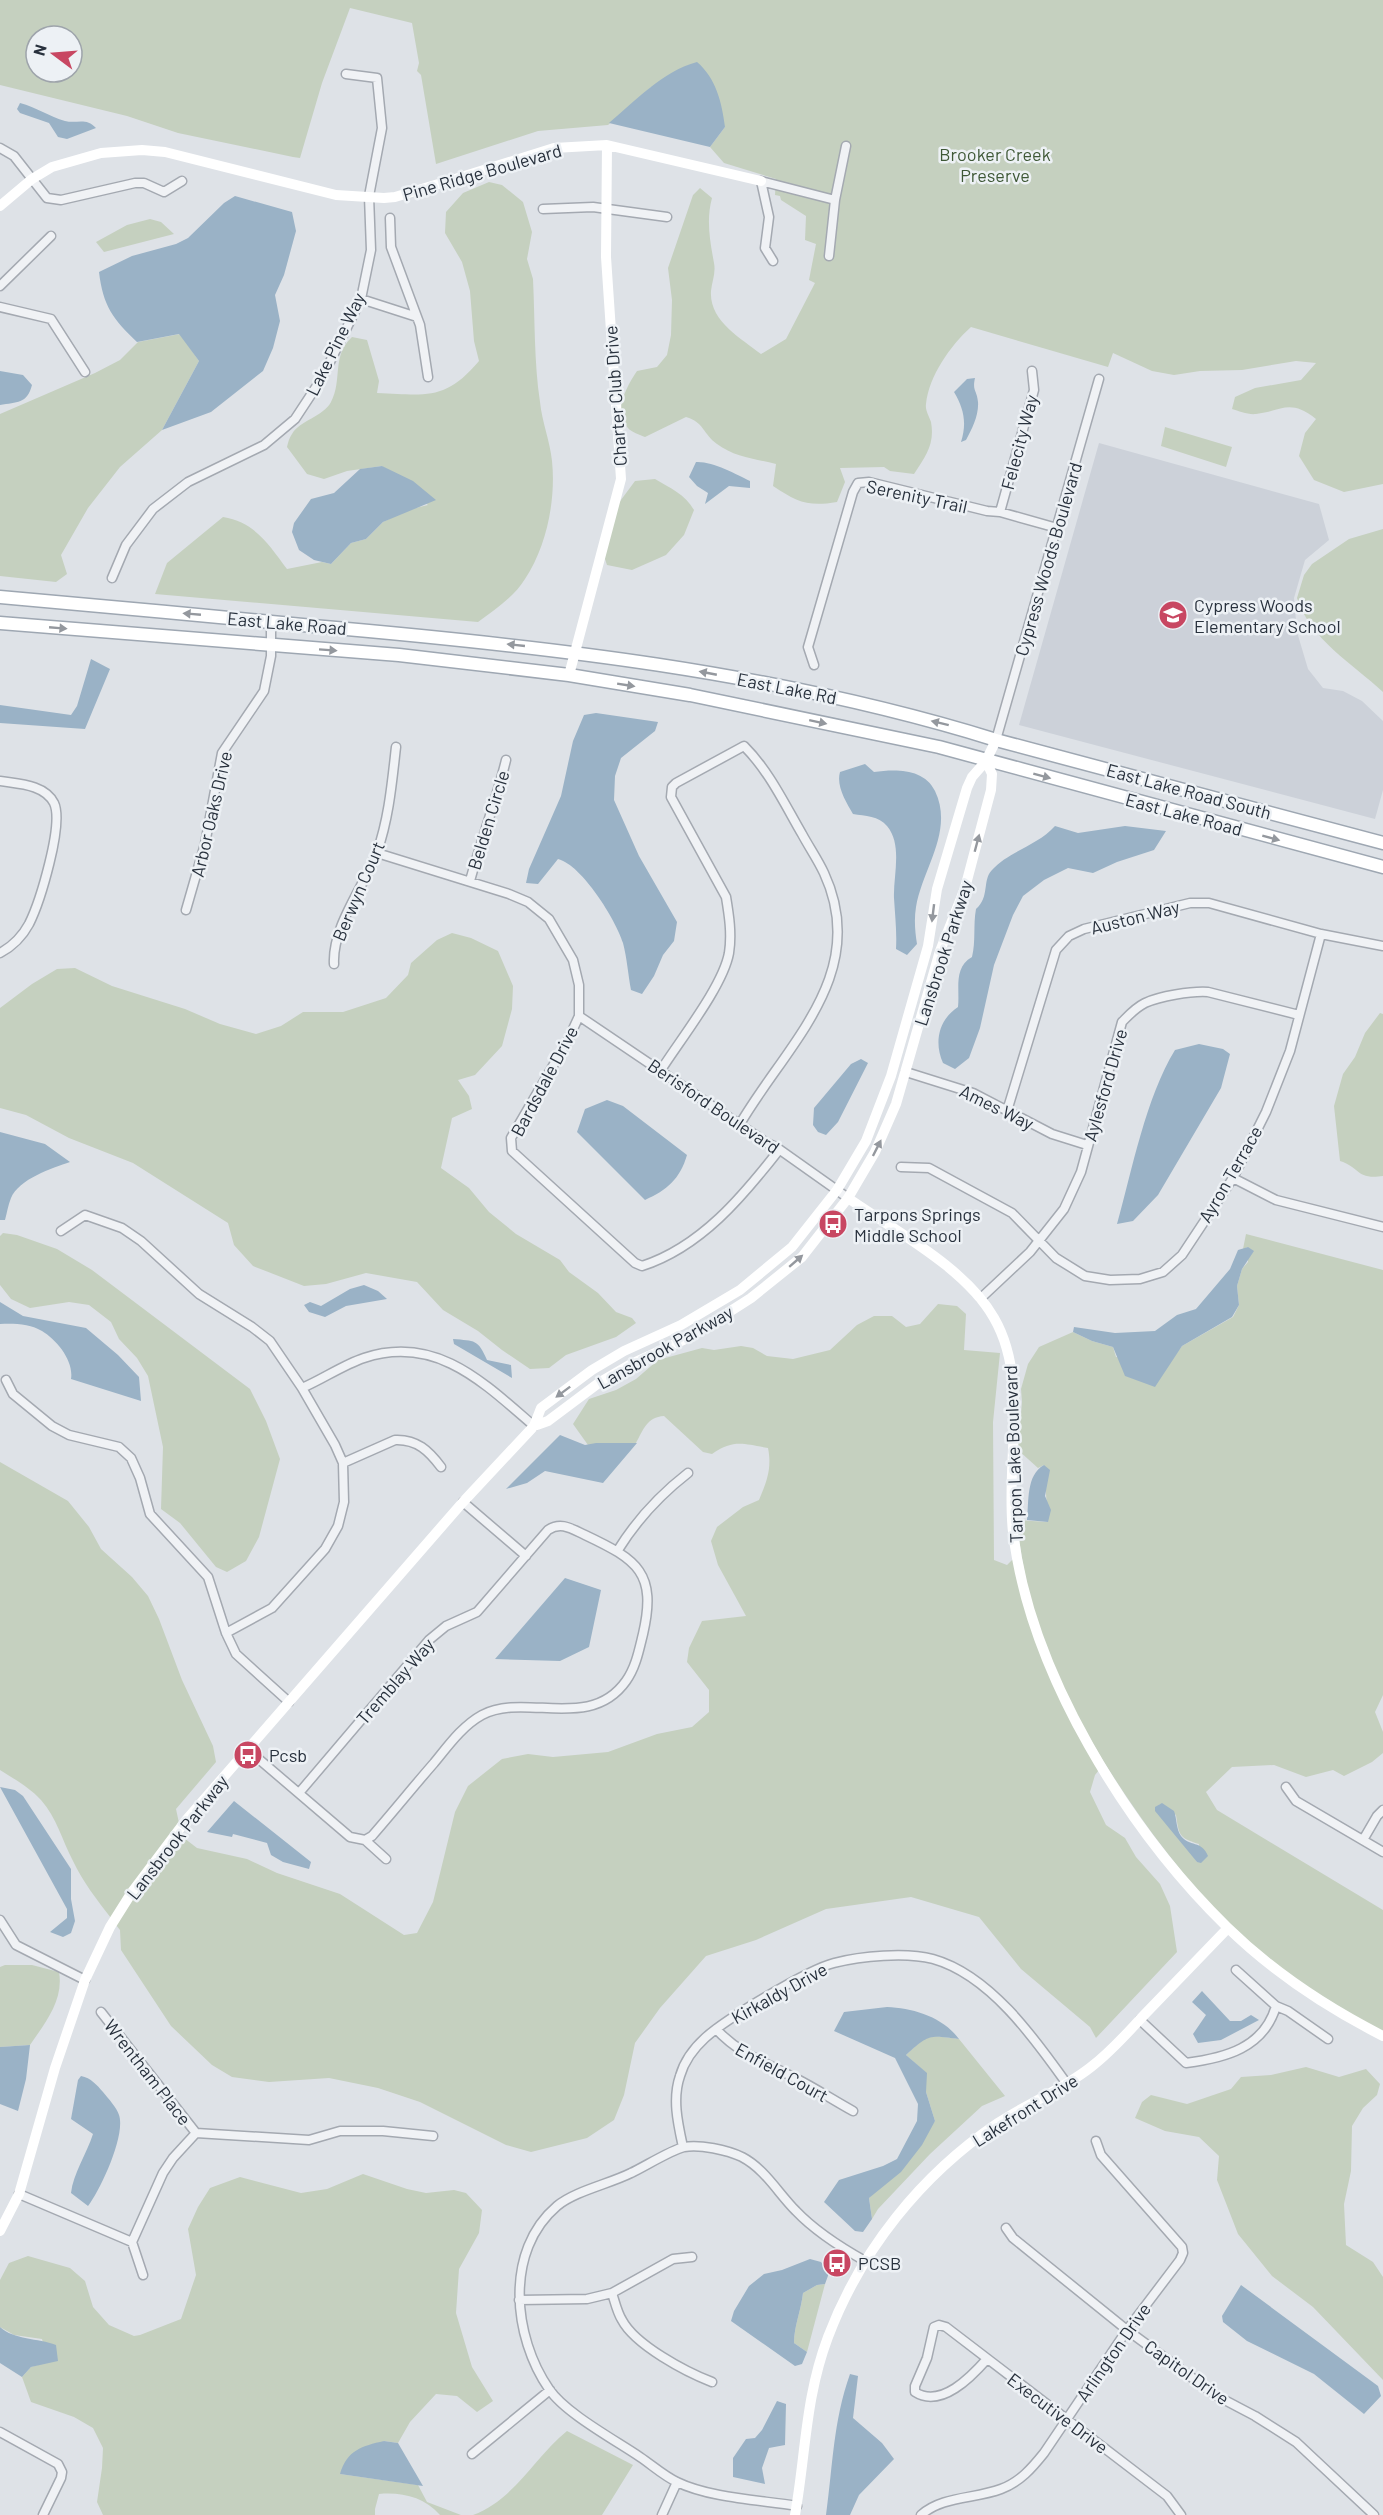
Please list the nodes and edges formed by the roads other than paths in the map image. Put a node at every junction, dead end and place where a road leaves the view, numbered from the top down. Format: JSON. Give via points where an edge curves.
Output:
{"nodes":[{"id":1,"x":346,"y":74,"type":"dead end"},
{"id":2,"x":607,"y":145,"type":"junction"},
{"id":3,"x":846,"y":147,"type":"dead end"},
{"id":4,"x":0,"y":148,"type":"edge"},
{"id":5,"x":33,"y":179,"type":"junction"},
{"id":6,"x":182,"y":181,"type":"dead end"},
{"id":7,"x":761,"y":182,"type":"junction"},
{"id":8,"x":369,"y":196,"type":"junction"},
{"id":9,"x":835,"y":200,"type":"junction"},
{"id":10,"x":0,"y":206,"type":"edge"},
{"id":11,"x":543,"y":209,"type":"dead end"},
{"id":12,"x":606,"y":210,"type":"junction"},
{"id":13,"x":667,"y":217,"type":"dead end"},
{"id":14,"x":390,"y":218,"type":"dead end"},
{"id":15,"x":51,"y":236,"type":"dead end"},
{"id":16,"x":829,"y":256,"type":"dead end"},
{"id":17,"x":773,"y":261,"type":"dead end"},
{"id":18,"x":0,"y":286,"type":"edge"},
{"id":19,"x":361,"y":299,"type":"junction"},
{"id":20,"x":0,"y":307,"type":"edge"},
{"id":21,"x":417,"y":317,"type":"junction"},
{"id":22,"x":1032,"y":371,"type":"dead end"},
{"id":23,"x":85,"y":372,"type":"dead end"},
{"id":24,"x":428,"y":377,"type":"dead end"},
{"id":25,"x":1099,"y":379,"type":"dead end"},
{"id":26,"x":1000,"y":512,"type":"junction"},
{"id":27,"x":1057,"y":528,"type":"junction"},
{"id":28,"x":112,"y":578,"type":"dead end"},
{"id":29,"x":0,"y":597,"type":"edge"},
{"id":30,"x":271,"y":622,"type":"junction"},
{"id":31,"x":0,"y":623,"type":"edge"},
{"id":32,"x":269,"y":646,"type":"junction"},
{"id":33,"x":574,"y":651,"type":"junction"},
{"id":34,"x":814,"y":665,"type":"dead end"},
{"id":35,"x":569,"y":675,"type":"junction"},
{"id":36,"x":996,"y":740,"type":"junction"},
{"id":37,"x":396,"y":747,"type":"dead end"},
{"id":38,"x":506,"y":760,"type":"dead end"},
{"id":39,"x":986,"y":761,"type":"junction"},
{"id":40,"x":0,"y":781,"type":"edge"},
{"id":41,"x":1383,"y":843,"type":"edge"},
{"id":42,"x":377,"y":853,"type":"junction"},
{"id":43,"x":1383,"y":867,"type":"edge"},
{"id":44,"x":470,"y":881,"type":"junction"},
{"id":45,"x":186,"y":910,"type":"dead end"},
{"id":46,"x":1321,"y":934,"type":"junction"},
{"id":47,"x":1383,"y":946,"type":"edge"},
{"id":48,"x":0,"y":953,"type":"edge"},
{"id":49,"x":334,"y":964,"type":"dead end"},
{"id":50,"x":579,"y":1016,"type":"junction"},
{"id":51,"x":1299,"y":1016,"type":"junction"},
{"id":52,"x":661,"y":1070,"type":"junction"},
{"id":53,"x":906,"y":1072,"type":"junction"},
{"id":54,"x":1007,"y":1111,"type":"junction"},
{"id":55,"x":740,"y":1124,"type":"junction"},
{"id":56,"x":1088,"y":1145,"type":"junction"},
{"id":57,"x":779,"y":1150,"type":"junction"},
{"id":58,"x":901,"y":1167,"type":"dead end"},
{"id":59,"x":1233,"y":1178,"type":"junction"},
{"id":60,"x":837,"y":1190,"type":"junction"},
{"id":61,"x":848,"y":1198,"type":"junction"},
{"id":62,"x":1383,"y":1227,"type":"edge"},
{"id":63,"x":61,"y":1231,"type":"dead end"},
{"id":64,"x":1040,"y":1239,"type":"junction"},
{"id":65,"x":981,"y":1298,"type":"junction"},
{"id":66,"x":6,"y":1380,"type":"dead end"},
{"id":67,"x":302,"y":1388,"type":"junction"},
{"id":68,"x":534,"y":1426,"type":"junction"},
{"id":69,"x":343,"y":1463,"type":"junction"},
{"id":70,"x":441,"y":1467,"type":"dead end"},
{"id":71,"x":688,"y":1473,"type":"dead end"},
{"id":72,"x":463,"y":1502,"type":"junction"},
{"id":73,"x":618,"y":1550,"type":"junction"},
{"id":74,"x":526,"y":1556,"type":"junction"},
{"id":75,"x":226,"y":1633,"type":"junction"},
{"id":76,"x":289,"y":1702,"type":"junction"},
{"id":77,"x":248,"y":1749,"type":"junction"},
{"id":78,"x":1286,"y":1787,"type":"dead end"},
{"id":79,"x":299,"y":1793,"type":"junction"},
{"id":80,"x":1383,"y":1810,"type":"edge"},
{"id":81,"x":365,"y":1840,"type":"junction"},
{"id":82,"x":1363,"y":1840,"type":"junction"},
{"id":83,"x":1383,"y":1852,"type":"edge"},
{"id":84,"x":386,"y":1859,"type":"dead end"},
{"id":85,"x":0,"y":1920,"type":"edge"},
{"id":86,"x":1228,"y":1928,"type":"junction"},
{"id":87,"x":1236,"y":1970,"type":"dead end"},
{"id":88,"x":85,"y":1980,"type":"junction"},
{"id":89,"x":1275,"y":2006,"type":"junction"},
{"id":90,"x":101,"y":2012,"type":"dead end"},
{"id":91,"x":1140,"y":2020,"type":"junction"},
{"id":92,"x":716,"y":2029,"type":"junction"},
{"id":93,"x":1383,"y":2036,"type":"edge"},
{"id":94,"x":1328,"y":2039,"type":"dead end"},
{"id":95,"x":1067,"y":2084,"type":"junction"},
{"id":96,"x":852,"y":2111,"type":"dead end"},
{"id":97,"x":196,"y":2133,"type":"junction"},
{"id":98,"x":433,"y":2136,"type":"dead end"},
{"id":99,"x":1096,"y":2141,"type":"dead end"},
{"id":100,"x":683,"y":2147,"type":"junction"},
{"id":101,"x":19,"y":2194,"type":"junction"},
{"id":102,"x":1006,"y":2228,"type":"dead end"},
{"id":103,"x":0,"y":2230,"type":"edge"},
{"id":104,"x":132,"y":2241,"type":"junction"},
{"id":105,"x":692,"y":2257,"type":"dead end"},
{"id":106,"x":865,"y":2261,"type":"junction"},
{"id":107,"x":143,"y":2275,"type":"dead end"},
{"id":108,"x":612,"y":2293,"type":"junction"},
{"id":109,"x":519,"y":2300,"type":"junction"},
{"id":110,"x":1127,"y":2330,"type":"junction"},
{"id":111,"x":987,"y":2359,"type":"junction"},
{"id":112,"x":712,"y":2382,"type":"dead end"},
{"id":113,"x":550,"y":2390,"type":"junction"},
{"id":114,"x":1067,"y":2419,"type":"junction"},
{"id":115,"x":0,"y":2432,"type":"edge"},
{"id":116,"x":472,"y":2454,"type":"dead end"},
{"id":117,"x":677,"y":2482,"type":"junction"},
{"id":118,"x":796,"y":2510,"type":"edge"},
{"id":119,"x":43,"y":2515,"type":"edge"},
{"id":120,"x":662,"y":2515,"type":"edge"},
{"id":121,"x":921,"y":2515,"type":"edge"},
{"id":122,"x":1181,"y":2515,"type":"edge"},
{"id":123,"x":1374,"y":2515,"type":"edge"}],
"edges":[{"from":1,"to":8,"type":"street","name":"Lake Pine Way","via":[[377,78],[382,128]]},
{"from":2,"to":7,"type":"street","name":"Pine Ridge Boulevard"},
{"from":2,"to":8,"type":"street","name":"Pine Ridge Boulevard","via":[[554,148],[396,197]]},
{"from":2,"to":12,"type":"street","name":"Charter Club Drive"},
{"from":3,"to":9,"type":"street"},
{"from":4,"to":5,"type":"street","via":[[14,156]]},
{"from":5,"to":6,"type":"street","via":[[47,198],[61,200],[135,183],[164,192]]},
{"from":5,"to":8,"type":"street","name":"Pine Ridge Boulevard","via":[[52,167],[84,157],[142,150],[197,159],[336,195]]},
{"from":5,"to":10,"type":"street","name":"Pine Ridge Boulevard"},
{"from":7,"to":9,"type":"street","name":"Pine Ridge Boulevard"},
{"from":7,"to":17,"type":"street","via":[[769,217],[765,248]]},
{"from":8,"to":19,"type":"street","name":"Lake Pine Way","via":[[371,250]]},
{"from":9,"to":16,"type":"street"},
{"from":11,"to":12,"type":"street"},
{"from":12,"to":13,"type":"street"},
{"from":12,"to":33,"type":"street","name":"Charter Club Drive","via":[[621,479]]},
{"from":14,"to":21,"type":"street","via":[[391,248]]},
{"from":15,"to":18,"type":"street"},
{"from":19,"to":21,"type":"street"},
{"from":19,"to":28,"type":"street","name":"Lake Pine Way","via":[[322,378],[295,418],[264,445],[189,482],[153,509],[126,545]]},
{"from":20,"to":23,"type":"street","via":[[51,319]]},
{"from":21,"to":24,"type":"street"},
{"from":22,"to":26,"type":"street","name":"Felecity Way","via":[[1034,390]]},
{"from":25,"to":27,"type":"street","name":"Cypress Woods Boulevard"},
{"from":26,"to":27,"type":"street","name":"Serenity Trail"},
{"from":26,"to":34,"type":"street","name":"Serenity Trail","via":[[869,482],[858,483],[808,647]]},
{"from":27,"to":36,"type":"street","name":"Cypress Woods Boulevard"},
{"from":30,"to":29,"type":"main road","name":"East Lake Road","one_way":true},
{"from":30,"to":32,"type":"street","name":"Arbor Oaks Drive"},
{"from":33,"to":30,"type":"main road","name":"East Lake Road","one_way":true},
{"from":31,"to":32,"type":"main road","name":"East Lake Road","one_way":true},
{"from":32,"to":35,"type":"main road","name":"East Lake Road","one_way":true,"via":[[399,655]]},
{"from":32,"to":45,"type":"street","name":"Arbor Oaks Drive","via":[[271,656],[264,691],[222,753],[205,844]]},
{"from":33,"to":35,"type":"street","name":"Charter Club Drive"},
{"from":36,"to":33,"type":"main road","name":"East Lake Rd","one_way":true,"via":[[851,701],[698,670]]},
{"from":35,"to":39,"type":"main road","name":"East Lake Rd","one_way":true,"via":[[736,704],[939,747]]},
{"from":36,"to":39,"type":"street"},
{"from":36,"to":41,"type":"main road","name":"East Lake Road South"},
{"from":37,"to":42,"type":"street","name":"Berwyn Court","via":[[390,802]]},
{"from":38,"to":44,"type":"street","name":"Belden Circle"},
{"from":39,"to":43,"type":"main road","name":"East Lake Road","one_way":true},
{"from":53,"to":39,"type":"street","name":"Lansbrook Parkway","one_way":true,"via":[[940,951],[965,888],[991,790],[992,774]]},
{"from":39,"to":60,"type":"street","name":"Lansbrook Parkway","one_way":true,"via":[[967,788],[938,889],[928,946],[885,1095],[862,1148]]},
{"from":40,"to":48,"type":"street","via":[[32,786],[45,794],[54,803],[58,823],[28,925],[14,945]]},
{"from":42,"to":44,"type":"street","name":"Bardsdale Drive"},
{"from":42,"to":49,"type":"street","name":"Berwyn Court","via":[[333,950]]},
{"from":44,"to":50,"type":"street","name":"Bardsdale Drive","via":[[528,902],[549,919],[573,960],[579,985]]},
{"from":46,"to":47,"type":"street","name":"Auston Way"},
{"from":46,"to":51,"type":"street","name":"Ayron Terrace"},
{"from":46,"to":54,"type":"street","name":"Auston Way","via":[[1209,903],[1190,903],[1069,936],[1052,958]]},
{"from":50,"to":52,"type":"street","name":"Berisford Boulevard"},
{"from":50,"to":57,"type":"street","name":"Bardsdale Drive","via":[[511,1138],[512,1151],[635,1263],[650,1264],[679,1249],[722,1216]]},
{"from":51,"to":56,"type":"street","name":"Aylesford Drive","via":[[1208,992],[1147,1002],[1134,1009],[1122,1022]]},
{"from":51,"to":59,"type":"street","name":"Ayron Terrace","via":[[1266,1112]]},
{"from":52,"to":55,"type":"street","name":"Berisford Boulevard"},
{"from":52,"to":55,"type":"street","via":[[721,977],[730,945],[726,897],[671,797],[672,787],[744,746],[769,776],[825,874],[836,918],[837,949],[823,997]]},
{"from":53,"to":54,"type":"street","name":"Ames Way","via":[[973,1093]]},
{"from":61,"to":53,"type":"street","name":"Lansbrook Parkway","one_way":true,"via":[[883,1136]]},
{"from":54,"to":56,"type":"street","name":"Ames Way","via":[[1052,1134]]},
{"from":55,"to":57,"type":"street","name":"Berisford Boulevard"},
{"from":56,"to":64,"type":"street","name":"Aylesford Drive","via":[[1064,1209]]},
{"from":57,"to":60,"type":"street","name":"Berisford Boulevard"},
{"from":58,"to":64,"type":"street","name":"Ayron Terrace","via":[[929,1168],[966,1187],[1012,1213]]},
{"from":59,"to":62,"type":"street","via":[[1276,1200]]},
{"from":59,"to":64,"type":"street","name":"Ayron Terrace","via":[[1182,1255],[1163,1272],[1140,1279],[1084,1276],[1056,1258]]},
{"from":60,"to":61,"type":"street","name":"Berisford Boulevard"},
{"from":60,"to":68,"type":"street","name":"Lansbrook Parkway","one_way":true,"via":[[792,1247],[740,1290],[592,1370],[541,1408]]},
{"from":61,"to":65,"type":"street","name":"Tarpon Lake Boulevard","via":[[956,1273]]},
{"from":68,"to":61,"type":"street","name":"Lansbrook Parkway","one_way":true,"via":[[548,1421],[600,1382],[690,1337],[751,1298],[802,1257]]},
{"from":63,"to":67,"type":"street","via":[[85,1215],[122,1228],[199,1294],[270,1341]]},
{"from":64,"to":65,"type":"street","name":"Aylesford Drive"},
{"from":65,"to":86,"type":"street","name":"Tarpon Lake Boulevard","via":[[1002,1333],[1012,1371],[1013,1534],[1025,1592],[1045,1653],[1075,1719],[1111,1782],[1174,1868]]},
{"from":66,"to":75,"type":"street","via":[[13,1395],[52,1426],[69,1435],[119,1447],[131,1458],[150,1515],[208,1577]]},
{"from":67,"to":68,"type":"street","via":[[363,1359],[389,1352],[424,1354],[477,1378]]},
{"from":67,"to":69,"type":"street"},
{"from":68,"to":72,"type":"street","name":"Lansbrook Parkway"},
{"from":69,"to":70,"type":"street","via":[[402,1440],[419,1445]]},
{"from":69,"to":75,"type":"street","via":[[344,1502],[338,1526],[325,1549],[272,1608]]},
{"from":71,"to":73,"type":"street","via":[[628,1533]]},
{"from":72,"to":74,"type":"street"},
{"from":72,"to":76,"type":"street","name":"Lansbrook Parkway"},
{"from":73,"to":74,"type":"street","name":"Tremblay Way","via":[[559,1525],[548,1530]]},
{"from":73,"to":81,"type":"street","via":[[638,1569],[649,1595],[639,1652],[618,1690],[605,1700],[581,1708],[496,1710],[472,1721]]},
{"from":74,"to":79,"type":"street","name":"Tremblay Way","via":[[477,1612],[446,1626],[429,1640]]},
{"from":75,"to":76,"type":"street","via":[[236,1654]]},
{"from":76,"to":77,"type":"street","name":"Lansbrook Parkway"},
{"from":77,"to":79,"type":"street"},
{"from":77,"to":88,"type":"street","name":"Lansbrook Parkway","via":[[187,1819],[132,1892]]},
{"from":78,"to":82,"type":"street","via":[[1296,1801]]},
{"from":79,"to":81,"type":"street","via":[[350,1838]]},
{"from":80,"to":82,"type":"street"},
{"from":81,"to":84,"type":"street"},
{"from":82,"to":83,"type":"street"},
{"from":85,"to":88,"type":"street","via":[[16,1945]]},
{"from":86,"to":91,"type":"street","name":"Lakefront Drive"},
{"from":86,"to":93,"type":"street","name":"Tarpon Lake Boulevard","via":[[1298,1986],[1337,2013]]},
{"from":87,"to":89,"type":"street"},
{"from":88,"to":101,"type":"street","name":"Lansbrook Parkway"},
{"from":89,"to":91,"type":"street","via":[[1258,2039],[1242,2049],[1186,2063]]},
{"from":89,"to":94,"type":"street"},
{"from":90,"to":97,"type":"street","name":"Wrentham Place"},
{"from":91,"to":95,"type":"street","name":"Lakefront Drive","via":[[1109,2052]]},
{"from":92,"to":95,"type":"street","name":"Kirkaldy Drive","via":[[831,1964],[859,1958],[933,1959],[957,1970],[995,1997],[1036,2041]]},
{"from":92,"to":96,"type":"street","name":"Enfield Court","via":[[745,2055]]},
{"from":92,"to":100,"type":"street","name":"Kirkaldy Drive","via":[[692,2053],[680,2074],[676,2115]]},
{"from":95,"to":106,"type":"street","name":"Lakefront Drive","via":[[1000,2122],[954,2157],[898,2214]]},
{"from":97,"to":98,"type":"street","via":[[309,2140],[340,2131]]},
{"from":97,"to":104,"type":"street","via":[[163,2173]]},
{"from":99,"to":110,"type":"street","name":"Arlington Drive","via":[[1101,2155],[1182,2247],[1183,2253]]},
{"from":100,"to":106,"type":"street","via":[[742,2157],[766,2175],[824,2237]]},
{"from":100,"to":109,"type":"street","via":[[614,2182],[563,2201],[554,2209],[531,2242],[518,2282]]},
{"from":101,"to":103,"type":"street","name":"Lansbrook Parkway"},
{"from":101,"to":104,"type":"street"},
{"from":102,"to":110,"type":"street","name":"Capitol Drive","via":[[1013,2238]]},
{"from":104,"to":107,"type":"street"},
{"from":105,"to":108,"type":"street","via":[[673,2259]]},
{"from":106,"to":118,"type":"street","name":"Lakefront Drive","via":[[834,2323],[815,2378]]},
{"from":108,"to":109,"type":"street","via":[[587,2299]]},
{"from":108,"to":112,"type":"street","via":[[622,2321],[642,2342],[693,2375]]},
{"from":109,"to":113,"type":"street","via":[[530,2350]]},
{"from":110,"to":114,"type":"street","name":"Arlington Drive"},
{"from":110,"to":123,"type":"street","name":"Capitol Drive","via":[[1217,2396],[1296,2442]]},
{"from":111,"to":111,"type":"street","name":"Executive Drive","via":[[961,2385],[937,2395],[915,2392],[934,2327],[946,2327]]},
{"from":111,"to":114,"type":"street","name":"Executive Drive"},
{"from":113,"to":116,"type":"street"},
{"from":113,"to":117,"type":"street","via":[[573,2412]]},
{"from":114,"to":121,"type":"street","name":"Arlington Drive","via":[[1044,2453],[1018,2480],[999,2490],[945,2502]]},
{"from":114,"to":122,"type":"street","name":"Executive Drive","via":[[1167,2496]]},
{"from":115,"to":119,"type":"street","via":[[58,2464],[61,2478]]},
{"from":117,"to":118,"type":"street"},
{"from":117,"to":120,"type":"street"}]}
